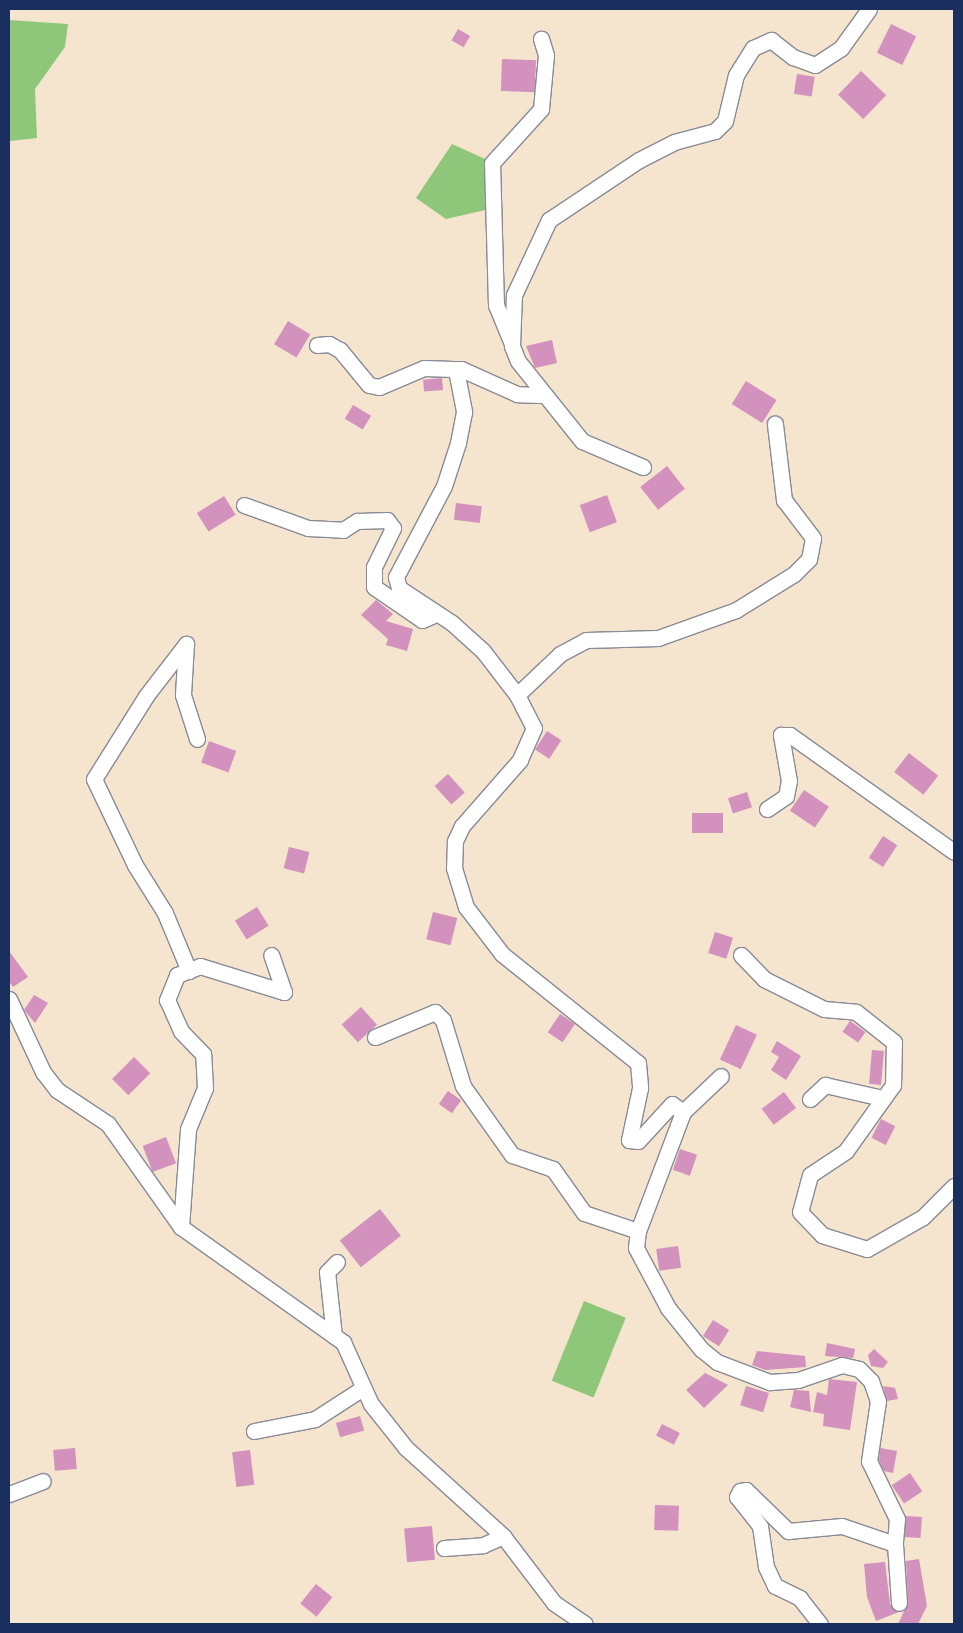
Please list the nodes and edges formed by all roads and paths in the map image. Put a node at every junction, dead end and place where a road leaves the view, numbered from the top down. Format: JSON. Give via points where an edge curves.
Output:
{"nodes":[{"id":1,"x":869,"y":9,"type":"edge"},
{"id":2,"x":541,"y":39,"type":"dead end"},
{"id":3,"x":317,"y":346,"type":"dead end"},
{"id":4,"x":512,"y":346,"type":"junction"},
{"id":5,"x":461,"y":369,"type":"junction"},
{"id":6,"x":542,"y":395,"type":"junction"},
{"id":7,"x":775,"y":424,"type":"dead end"},
{"id":8,"x":643,"y":467,"type":"dead end"},
{"id":9,"x":244,"y":505,"type":"dead end"},
{"id":10,"x":436,"y":614,"type":"junction"},
{"id":11,"x":517,"y":695,"type":"junction"},
{"id":12,"x":197,"y":739,"type":"dead end"},
{"id":13,"x":767,"y":809,"type":"dead end"},
{"id":14,"x":954,"y":852,"type":"edge"},
{"id":15,"x":271,"y":955,"type":"dead end"},
{"id":16,"x":741,"y":955,"type":"dead end"},
{"id":17,"x":189,"y":971,"type":"junction"},
{"id":18,"x":9,"y":999,"type":"edge"},
{"id":19,"x":375,"y":1037,"type":"dead end"},
{"id":20,"x":721,"y":1076,"type":"dead end"},
{"id":21,"x":882,"y":1098,"type":"junction"},
{"id":22,"x":810,"y":1099,"type":"dead end"},
{"id":23,"x":683,"y":1112,"type":"junction"},
{"id":24,"x":954,"y":1186,"type":"edge"},
{"id":25,"x":181,"y":1227,"type":"junction"},
{"id":26,"x":638,"y":1231,"type":"junction"},
{"id":27,"x":337,"y":1262,"type":"dead end"},
{"id":28,"x":334,"y":1336,"type":"junction"},
{"id":29,"x":364,"y":1388,"type":"junction"},
{"id":30,"x":254,"y":1431,"type":"dead end"},
{"id":31,"x":43,"y":1481,"type":"dead end"},
{"id":32,"x":9,"y":1494,"type":"edge"},
{"id":33,"x":503,"y":1536,"type":"junction"},
{"id":34,"x":896,"y":1544,"type":"junction"},
{"id":35,"x":444,"y":1548,"type":"dead end"},
{"id":36,"x":899,"y":1603,"type":"dead end"},
{"id":37,"x":585,"y":1624,"type":"edge"},
{"id":38,"x":820,"y":1624,"type":"edge"}],
"edges":[{"from":1,"to":4,"type":"street","via":[[841,48],[815,64],[793,57],[771,40],[753,48],[736,75],[725,121],[715,131],[674,142],[639,160],[549,220],[514,295]]},
{"from":2,"to":4,"type":"street","via":[[546,55],[541,109],[492,163],[496,305]]},
{"from":3,"to":5,"type":"street","via":[[329,344],[340,350],[370,385],[379,386],[424,368]]},
{"from":4,"to":6,"type":"street"},
{"from":5,"to":6,"type":"street","via":[[517,394]]},
{"from":5,"to":10,"type":"street","via":[[457,374],[464,412],[458,443],[444,486],[396,578],[399,588]]},
{"from":6,"to":8,"type":"street","via":[[582,441]]},
{"from":7,"to":11,"type":"street","via":[[784,500],[813,538],[809,559],[794,574],[736,610],[658,638],[586,640],[560,654]]},
{"from":9,"to":10,"type":"street","via":[[308,528],[343,530],[357,521],[387,520],[393,528],[374,568],[374,587],[422,620]]},
{"from":10,"to":11,"type":"street","via":[[483,651]]},
{"from":11,"to":23,"type":"street","via":[[534,728],[529,745],[455,841],[454,868],[466,908],[502,954],[638,1063],[640,1088],[629,1140],[638,1141],[672,1104]]},
{"from":12,"to":17,"type":"street","via":[[183,694],[186,644],[151,689],[94,779],[135,865],[165,912]]},
{"from":13,"to":14,"type":"street","via":[[786,796],[789,781],[781,735],[790,735]]},
{"from":15,"to":17,"type":"street","via":[[284,992],[200,966]]},
{"from":16,"to":21,"type":"street","via":[[764,979],[824,1009],[856,1012],[894,1042],[893,1085]]},
{"from":17,"to":25,"type":"street","via":[[177,975],[167,1000],[181,1031],[203,1054],[205,1079],[188,1128]]},
{"from":18,"to":25,"type":"street","via":[[43,1072],[57,1090],[108,1124]]},
{"from":19,"to":26,"type":"street","via":[[435,1012],[443,1020],[463,1086],[512,1155],[553,1169],[584,1213]]},
{"from":20,"to":23,"type":"street"},
{"from":21,"to":22,"type":"street","via":[[825,1085]]},
{"from":21,"to":24,"type":"street","via":[[846,1151],[810,1176],[800,1212],[822,1234],[867,1249],[923,1217]]},
{"from":23,"to":26,"type":"street"},
{"from":25,"to":28,"type":"street"},
{"from":26,"to":34,"type":"street","via":[[636,1248],[668,1308],[717,1362],[770,1382],[798,1380],[842,1365],[859,1369],[871,1381],[878,1401],[869,1461],[897,1520]]},
{"from":27,"to":28,"type":"street","via":[[327,1272]]},
{"from":28,"to":29,"type":"street","via":[[343,1342]]},
{"from":29,"to":30,"type":"street","via":[[315,1419]]},
{"from":29,"to":33,"type":"street","via":[[406,1448]]},
{"from":31,"to":32,"type":"street"},
{"from":33,"to":35,"type":"street","via":[[483,1545]]},
{"from":33,"to":37,"type":"street","via":[[554,1603]]},
{"from":34,"to":36,"type":"street"},
{"from":34,"to":38,"type":"street","via":[[842,1526],[788,1531],[746,1490],[740,1491],[737,1497],[760,1526],[766,1567],[775,1586],[800,1598]]}]}
